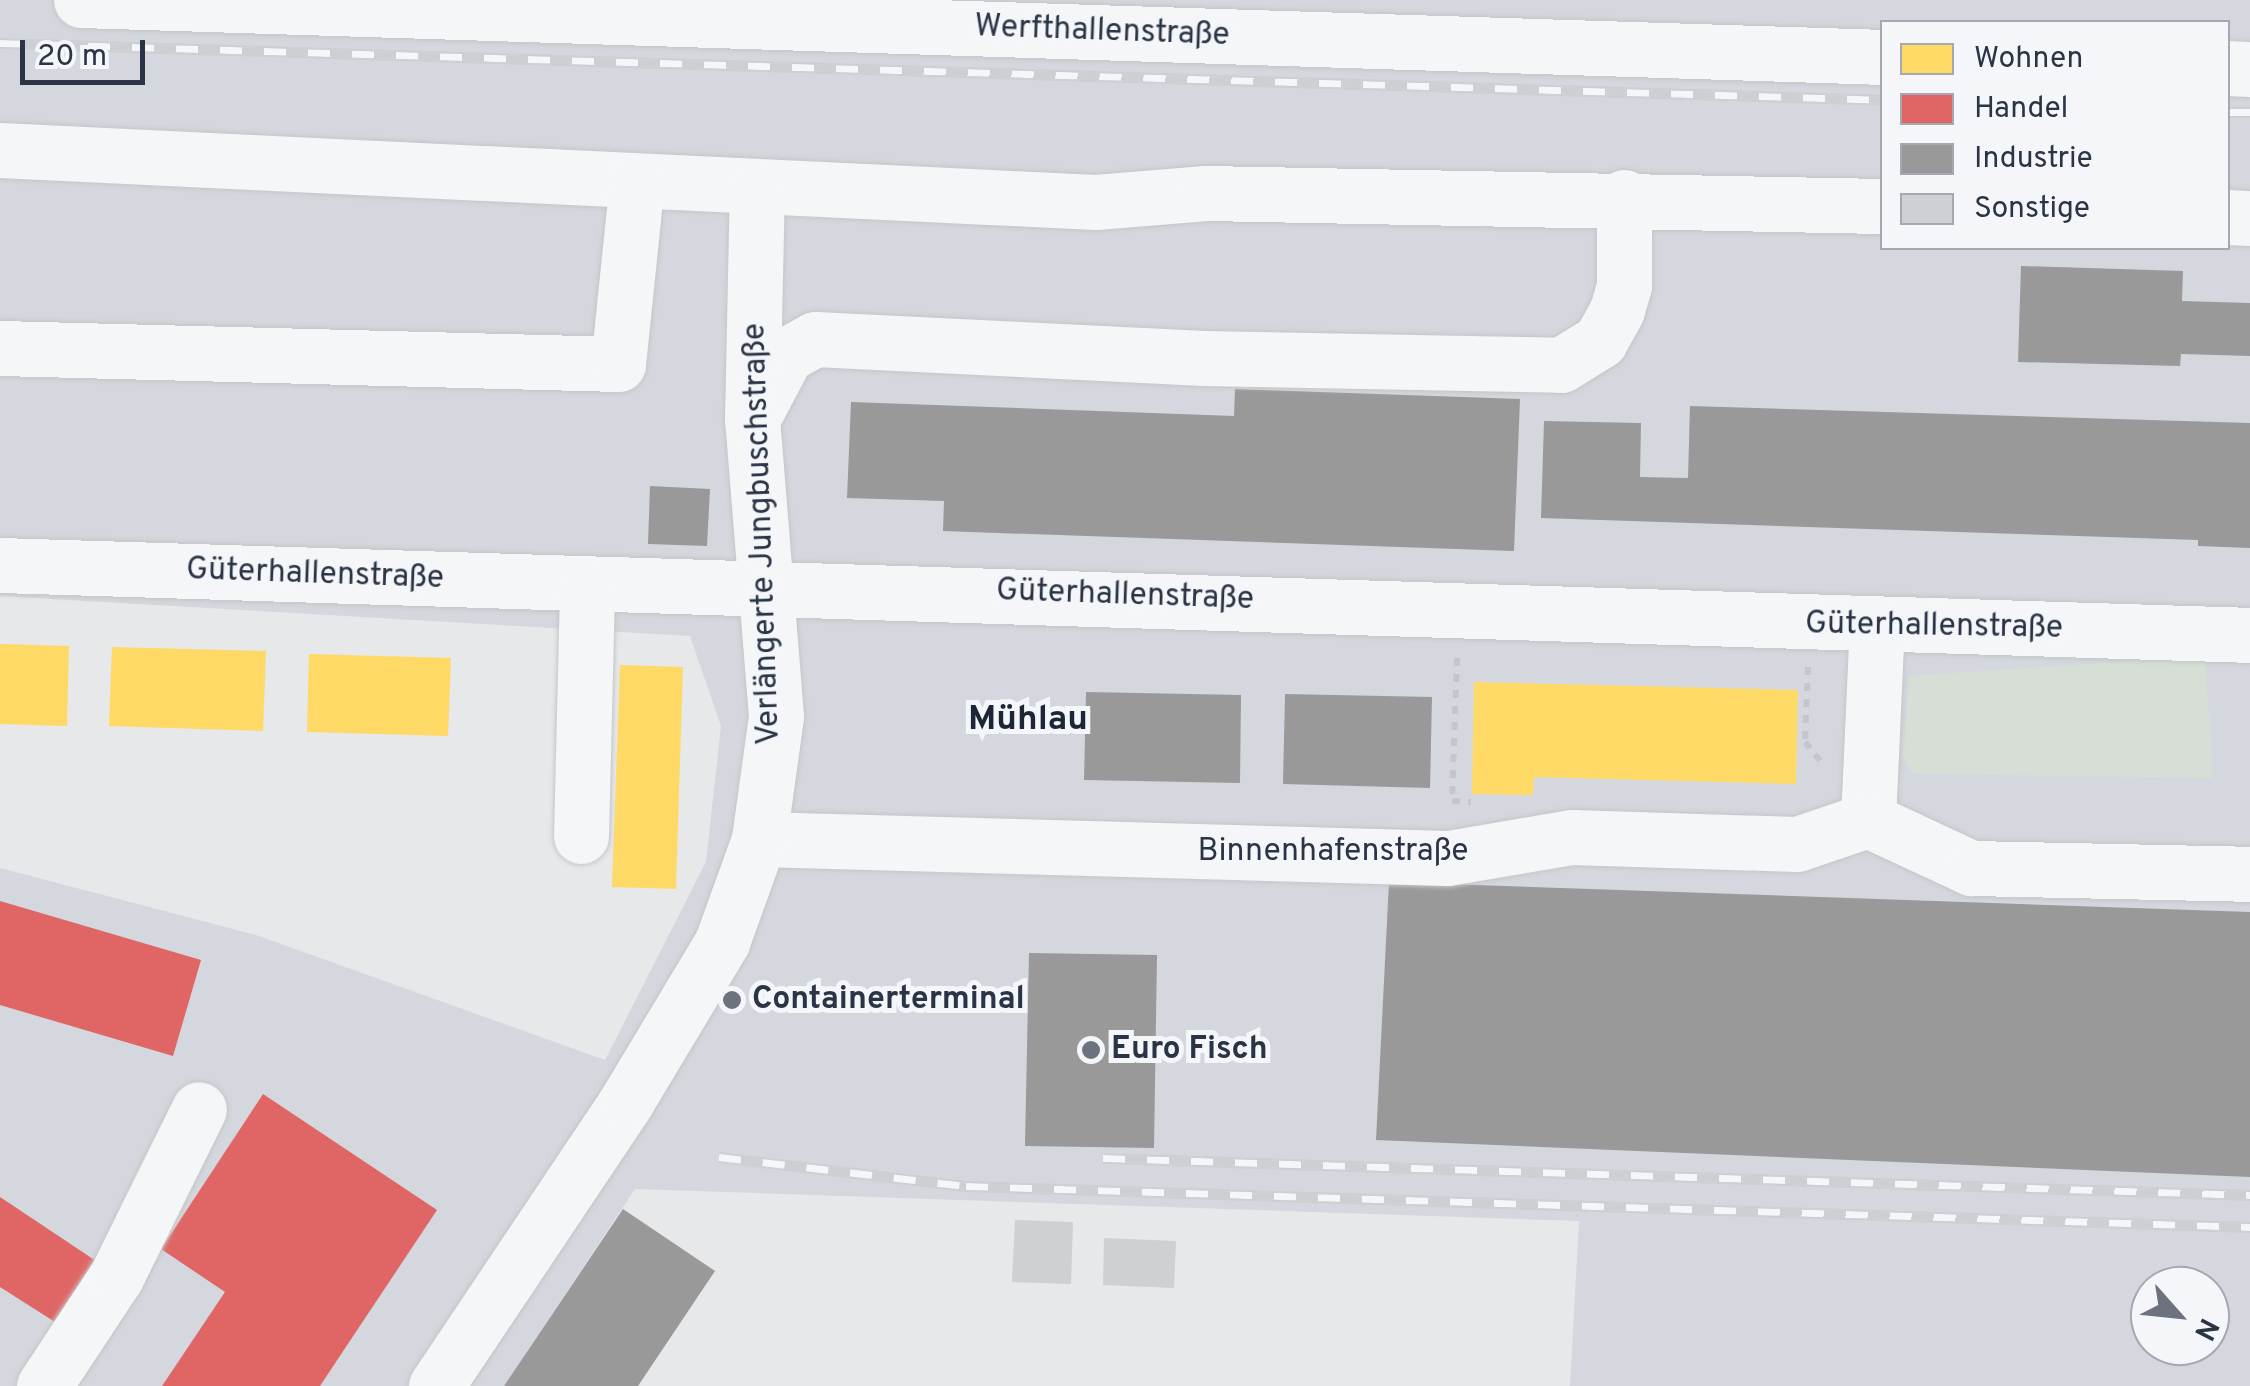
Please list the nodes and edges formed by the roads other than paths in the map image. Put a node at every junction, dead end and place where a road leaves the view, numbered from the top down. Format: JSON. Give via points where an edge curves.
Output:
{"nodes":[{"id":1,"x":81,"y":0,"type":"edge"},
{"id":2,"x":1880,"y":57,"type":"edge"},
{"id":3,"x":0,"y":150,"type":"edge"},
{"id":4,"x":638,"y":181,"type":"junction"},
{"id":5,"x":757,"y":190,"type":"junction"},
{"id":6,"x":1624,"y":198,"type":"junction"},
{"id":7,"x":1880,"y":206,"type":"edge"},
{"id":8,"x":0,"y":348,"type":"edge"},
{"id":9,"x":752,"y":420,"type":"junction"},
{"id":10,"x":0,"y":565,"type":"edge"},
{"id":11,"x":587,"y":584,"type":"junction"},
{"id":12,"x":765,"y":586,"type":"junction"},
{"id":13,"x":1877,"y":624,"type":"junction"},
{"id":14,"x":2250,"y":635,"type":"edge"},
{"id":15,"x":1868,"y":820,"type":"junction"},
{"id":16,"x":581,"y":836,"type":"dead end"},
{"id":17,"x":760,"y":839,"type":"junction"},
{"id":18,"x":2250,"y":874,"type":"edge"},
{"id":19,"x":198,"y":1109,"type":"dead end"},
{"id":20,"x":44,"y":1386,"type":"edge"},
{"id":21,"x":436,"y":1386,"type":"edge"}],
"edges":[{"from":1,"to":2,"type":"street","name":"Werfthallenstraße"},
{"from":3,"to":4,"type":"street"},
{"from":4,"to":5,"type":"street"},
{"from":4,"to":8,"type":"street","via":[[618,364]]},
{"from":5,"to":6,"type":"street","via":[[1096,202],[1206,194]]},
{"from":5,"to":9,"type":"street","name":"Verlängerte Jungbuschstraße"},
{"from":6,"to":7,"type":"street"},
{"from":6,"to":9,"type":"street","via":[[1624,286],[1617,310],[1600,341],[1561,365],[1379,364],[815,339],[786,355]]},
{"from":9,"to":12,"type":"street","name":"Verlängerte Jungbuschstraße"},
{"from":10,"to":11,"type":"street","name":"Güterhallenstraße"},
{"from":11,"to":12,"type":"street","name":"Güterhallenstraße"},
{"from":11,"to":16,"type":"street"},
{"from":12,"to":13,"type":"street","name":"Güterhallenstraße"},
{"from":12,"to":17,"type":"street","name":"Verlängerte Jungbuschstraße","via":[[776,716]]},
{"from":13,"to":14,"type":"street","name":"Güterhallenstraße"},
{"from":13,"to":15,"type":"street"},
{"from":15,"to":17,"type":"street","name":"Binnenhafenstraße","via":[[1797,844],[1572,837],[1448,858]]},
{"from":15,"to":18,"type":"street","via":[[1971,868]]},
{"from":17,"to":21,"type":"street","name":"Verlängerte Jungbuschstraße","via":[[722,942],[626,1102]]},
{"from":19,"to":20,"type":"street","via":[[116,1277]]}]}
